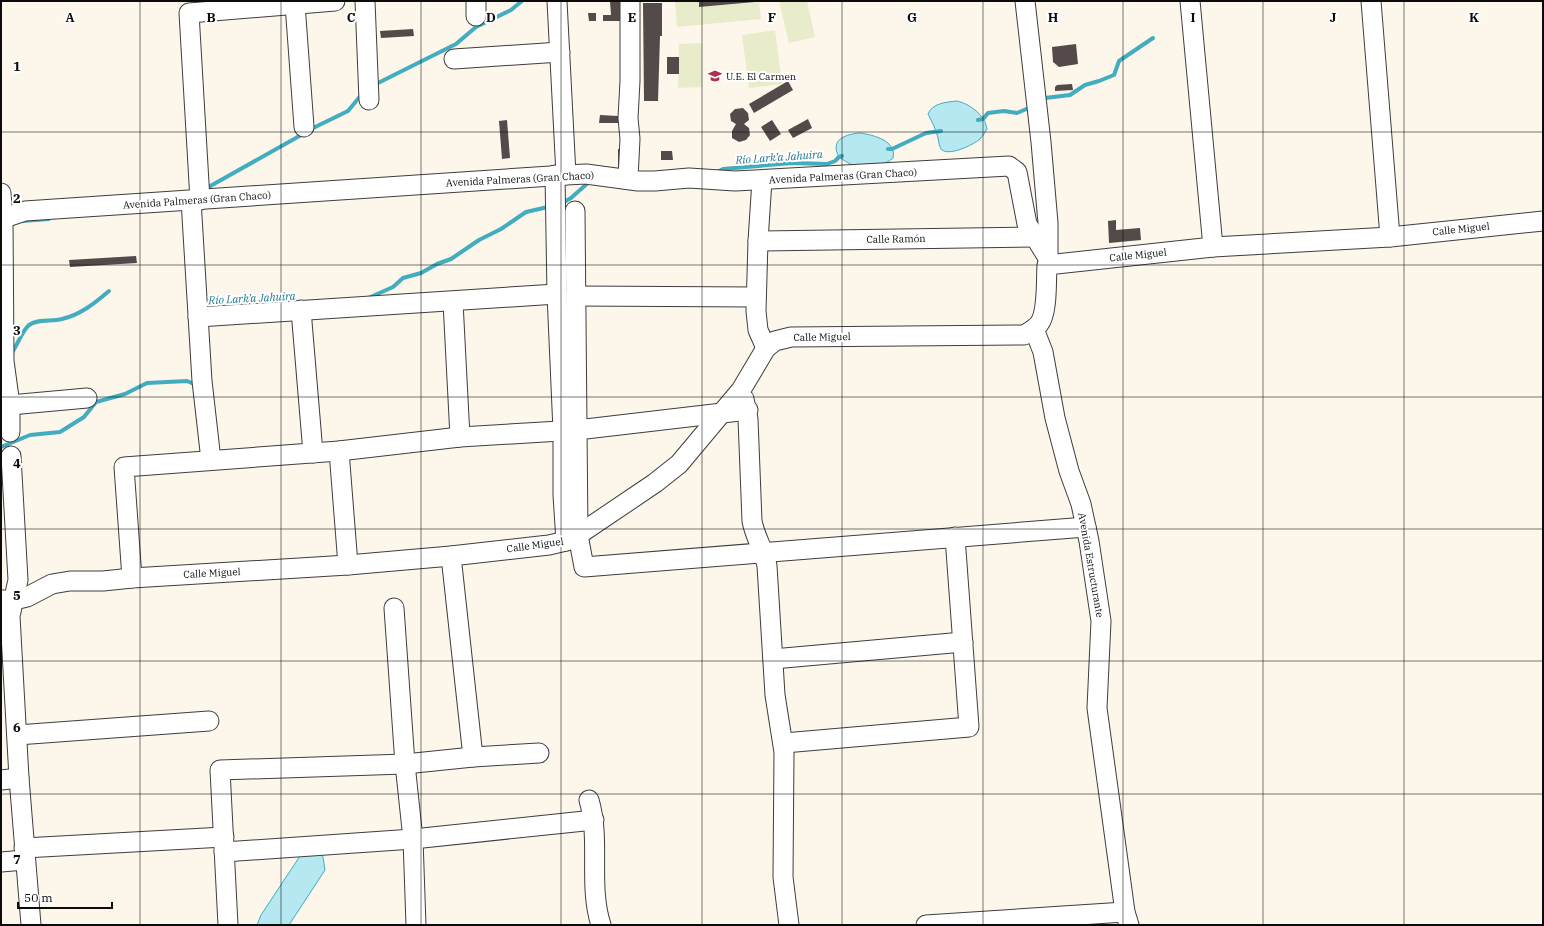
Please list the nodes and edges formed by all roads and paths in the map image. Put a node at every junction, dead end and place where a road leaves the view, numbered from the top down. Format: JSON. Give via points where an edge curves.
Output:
{"nodes":[{"id":1,"x":334,"y":1,"type":"edge"},
{"id":2,"x":365,"y":1,"type":"edge"},
{"id":3,"x":557,"y":1,"type":"edge"},
{"id":4,"x":630,"y":1,"type":"edge"},
{"id":5,"x":1025,"y":1,"type":"edge"},
{"id":6,"x":1190,"y":1,"type":"edge"},
{"id":7,"x":1372,"y":1,"type":"edge"},
{"id":8,"x":295,"y":4,"type":"junction"},
{"id":9,"x":187,"y":7,"type":"edge"},
{"id":10,"x":560,"y":52,"type":"junction"},
{"id":11,"x":454,"y":59,"type":"dead end"},
{"id":12,"x":369,"y":100,"type":"dead end"},
{"id":13,"x":304,"y":127,"type":"dead end"},
{"id":14,"x":561,"y":175,"type":"junction"},
{"id":15,"x":628,"y":178,"type":"junction"},
{"id":16,"x":762,"y":180,"type":"junction"},
{"id":17,"x":1,"y":193,"type":"edge"},
{"id":18,"x":195,"y":200,"type":"junction"},
{"id":19,"x":575,"y":211,"type":"dead end"},
{"id":20,"x":2,"y":219,"type":"edge"},
{"id":21,"x":1543,"y":221,"type":"edge"},
{"id":22,"x":1034,"y":237,"type":"junction"},
{"id":23,"x":1390,"y":237,"type":"junction"},
{"id":24,"x":758,"y":241,"type":"junction"},
{"id":25,"x":1213,"y":247,"type":"junction"},
{"id":26,"x":1048,"y":262,"type":"junction"},
{"id":27,"x":557,"y":294,"type":"junction"},
{"id":28,"x":576,"y":296,"type":"junction"},
{"id":29,"x":756,"y":297,"type":"junction"},
{"id":30,"x":453,"y":302,"type":"junction"},
{"id":31,"x":301,"y":310,"type":"junction"},
{"id":32,"x":198,"y":317,"type":"junction"},
{"id":33,"x":1034,"y":329,"type":"junction"},
{"id":34,"x":766,"y":348,"type":"junction"},
{"id":35,"x":741,"y":390,"type":"junction"},
{"id":36,"x":87,"y":398,"type":"dead end"},
{"id":37,"x":10,"y":405,"type":"junction"},
{"id":38,"x":748,"y":410,"type":"junction"},
{"id":39,"x":722,"y":413,"type":"junction"},
{"id":40,"x":570,"y":430,"type":"junction"},
{"id":41,"x":10,"y":432,"type":"dead end"},
{"id":42,"x":460,"y":437,"type":"junction"},
{"id":43,"x":339,"y":451,"type":"junction"},
{"id":44,"x":313,"y":453,"type":"junction"},
{"id":45,"x":11,"y":456,"type":"dead end"},
{"id":46,"x":211,"y":460,"type":"junction"},
{"id":47,"x":1086,"y":527,"type":"junction"},
{"id":48,"x":572,"y":538,"type":"junction"},
{"id":49,"x":955,"y":538,"type":"junction"},
{"id":50,"x":764,"y":553,"type":"junction"},
{"id":51,"x":451,"y":556,"type":"junction"},
{"id":52,"x":348,"y":565,"type":"junction"},
{"id":53,"x":132,"y":578,"type":"junction"},
{"id":54,"x":7,"y":600,"type":"edge"},
{"id":55,"x":394,"y":608,"type":"dead end"},
{"id":56,"x":963,"y":642,"type":"junction"},
{"id":57,"x":773,"y":659,"type":"junction"},
{"id":58,"x":8,"y":706,"type":"edge"},
{"id":59,"x":209,"y":721,"type":"dead end"},
{"id":60,"x":17,"y":735,"type":"junction"},
{"id":61,"x":784,"y":743,"type":"junction"},
{"id":62,"x":539,"y":753,"type":"dead end"},
{"id":63,"x":473,"y":757,"type":"junction"},
{"id":64,"x":406,"y":764,"type":"junction"},
{"id":65,"x":10,"y":779,"type":"edge"},
{"id":66,"x":589,"y":800,"type":"dead end"},
{"id":67,"x":594,"y":820,"type":"junction"},
{"id":68,"x":413,"y":839,"type":"junction"},
{"id":69,"x":224,"y":844,"type":"junction"},
{"id":70,"x":24,"y":854,"type":"junction"},
{"id":71,"x":1,"y":862,"type":"edge"},
{"id":72,"x":1128,"y":919,"type":"edge"},
{"id":73,"x":31,"y":925,"type":"edge"},
{"id":74,"x":228,"y":925,"type":"edge"},
{"id":75,"x":416,"y":925,"type":"edge"},
{"id":76,"x":601,"y":925,"type":"edge"},
{"id":77,"x":789,"y":925,"type":"edge"},
{"id":78,"x":926,"y":925,"type":"edge"}],
"edges":[{"from":1,"to":8,"type":"street"},
{"from":2,"to":12,"type":"street"},
{"from":3,"to":10,"type":"street"},
{"from":4,"to":15,"type":"street"},
{"from":5,"to":26,"type":"street","via":[[1041,142],[1048,223]]},
{"from":6,"to":25,"type":"street"},
{"from":7,"to":23,"type":"street"},
{"from":8,"to":9,"type":"street"},
{"from":8,"to":13,"type":"street"},
{"from":9,"to":18,"type":"street"},
{"from":10,"to":11,"type":"street"},
{"from":10,"to":14,"type":"street"},
{"from":14,"to":15,"type":"street","name":"Avenida Palmeras (Gran Chaco)","via":[[586,174]]},
{"from":14,"to":18,"type":"street","name":"Avenida Palmeras (Gran Chaco)"},
{"from":14,"to":27,"type":"street"},
{"from":15,"to":16,"type":"street","name":"Avenida Palmeras (Gran Chaco)","via":[[638,181],[689,178]]},
{"from":16,"to":22,"type":"street","name":"Avenida Palmeras (Gran Chaco)","via":[[1009,166],[1017,172],[1027,224]]},
{"from":16,"to":24,"type":"street"},
{"from":17,"to":20,"type":"street"},
{"from":18,"to":20,"type":"street","name":"Avenida Palmeras (Gran Chaco)","via":[[25,211]]},
{"from":18,"to":32,"type":"street"},
{"from":19,"to":28,"type":"street"},
{"from":20,"to":37,"type":"street","via":[[4,361]]},
{"from":21,"to":23,"type":"street","name":"Calle Miguel"},
{"from":22,"to":24,"type":"street","name":"Calle Ramón"},
{"from":22,"to":26,"type":"street","name":"Avenida Palmeras (Gran Chaco)"},
{"from":23,"to":25,"type":"street","name":"Calle Miguel"},
{"from":24,"to":29,"type":"street"},
{"from":25,"to":26,"type":"street","name":"Calle Miguel"},
{"from":26,"to":33,"type":"street","via":[[1045,309],[1040,323]]},
{"from":27,"to":30,"type":"street"},
{"from":27,"to":40,"type":"street"},
{"from":28,"to":29,"type":"street"},
{"from":28,"to":40,"type":"street"},
{"from":29,"to":34,"type":"street","via":[[758,330]]},
{"from":30,"to":31,"type":"street"},
{"from":30,"to":42,"type":"street"},
{"from":31,"to":32,"type":"street"},
{"from":31,"to":44,"type":"street"},
{"from":32,"to":46,"type":"street"},
{"from":33,"to":34,"type":"street","name":"Calle Miguel","via":[[1024,335],[791,337],[775,341]]},
{"from":33,"to":47,"type":"street","name":"Avenida Estructurante","via":[[1043,352],[1055,418]]},
{"from":34,"to":35,"type":"street","name":"Calle Miguel"},
{"from":35,"to":38,"type":"street"},
{"from":35,"to":39,"type":"street","name":"Calle Miguel"},
{"from":36,"to":37,"type":"street"},
{"from":37,"to":41,"type":"street"},
{"from":38,"to":39,"type":"street"},
{"from":38,"to":50,"type":"street","via":[[752,521]]},
{"from":39,"to":40,"type":"street"},
{"from":39,"to":48,"type":"street","name":"Calle Miguel","via":[[680,464]]},
{"from":40,"to":42,"type":"street"},
{"from":40,"to":48,"type":"street","via":[[563,495]]},
{"from":42,"to":43,"type":"street"},
{"from":43,"to":44,"type":"street"},
{"from":43,"to":52,"type":"street"},
{"from":44,"to":46,"type":"street"},
{"from":45,"to":54,"type":"street","via":[[18,580]]},
{"from":46,"to":53,"type":"street","via":[[124,467]]},
{"from":47,"to":49,"type":"street"},
{"from":47,"to":72,"type":"street","name":"Avenida Estructurante","via":[[1101,621],[1097,708]]},
{"from":48,"to":50,"type":"street","via":[[584,567]]},
{"from":48,"to":51,"type":"street","name":"Calle Miguel","via":[[549,545]]},
{"from":49,"to":50,"type":"street"},
{"from":49,"to":56,"type":"street"},
{"from":50,"to":57,"type":"street"},
{"from":51,"to":52,"type":"street","name":"Calle Miguel"},
{"from":51,"to":63,"type":"street"},
{"from":52,"to":53,"type":"street","name":"Calle Miguel"},
{"from":53,"to":54,"type":"street","name":"Calle Miguel","via":[[52,584],[26,597]]},
{"from":54,"to":58,"type":"street","via":[[10,616]]},
{"from":55,"to":64,"type":"street"},
{"from":56,"to":57,"type":"street"},
{"from":56,"to":61,"type":"street","via":[[969,727]]},
{"from":57,"to":61,"type":"street","via":[[774,694]]},
{"from":58,"to":60,"type":"street"},
{"from":59,"to":60,"type":"street"},
{"from":60,"to":65,"type":"street"},
{"from":61,"to":77,"type":"street","via":[[783,877]]},
{"from":62,"to":63,"type":"street"},
{"from":63,"to":64,"type":"street"},
{"from":64,"to":68,"type":"street"},
{"from":64,"to":69,"type":"street","via":[[220,770]]},
{"from":65,"to":70,"type":"street"},
{"from":66,"to":67,"type":"street"},
{"from":67,"to":68,"type":"street"},
{"from":67,"to":76,"type":"street","via":[[595,883]]},
{"from":68,"to":69,"type":"street"},
{"from":68,"to":75,"type":"street"},
{"from":69,"to":70,"type":"street"},
{"from":69,"to":74,"type":"street"},
{"from":70,"to":71,"type":"street"},
{"from":70,"to":73,"type":"street"},
{"from":72,"to":78,"type":"street"}]}
